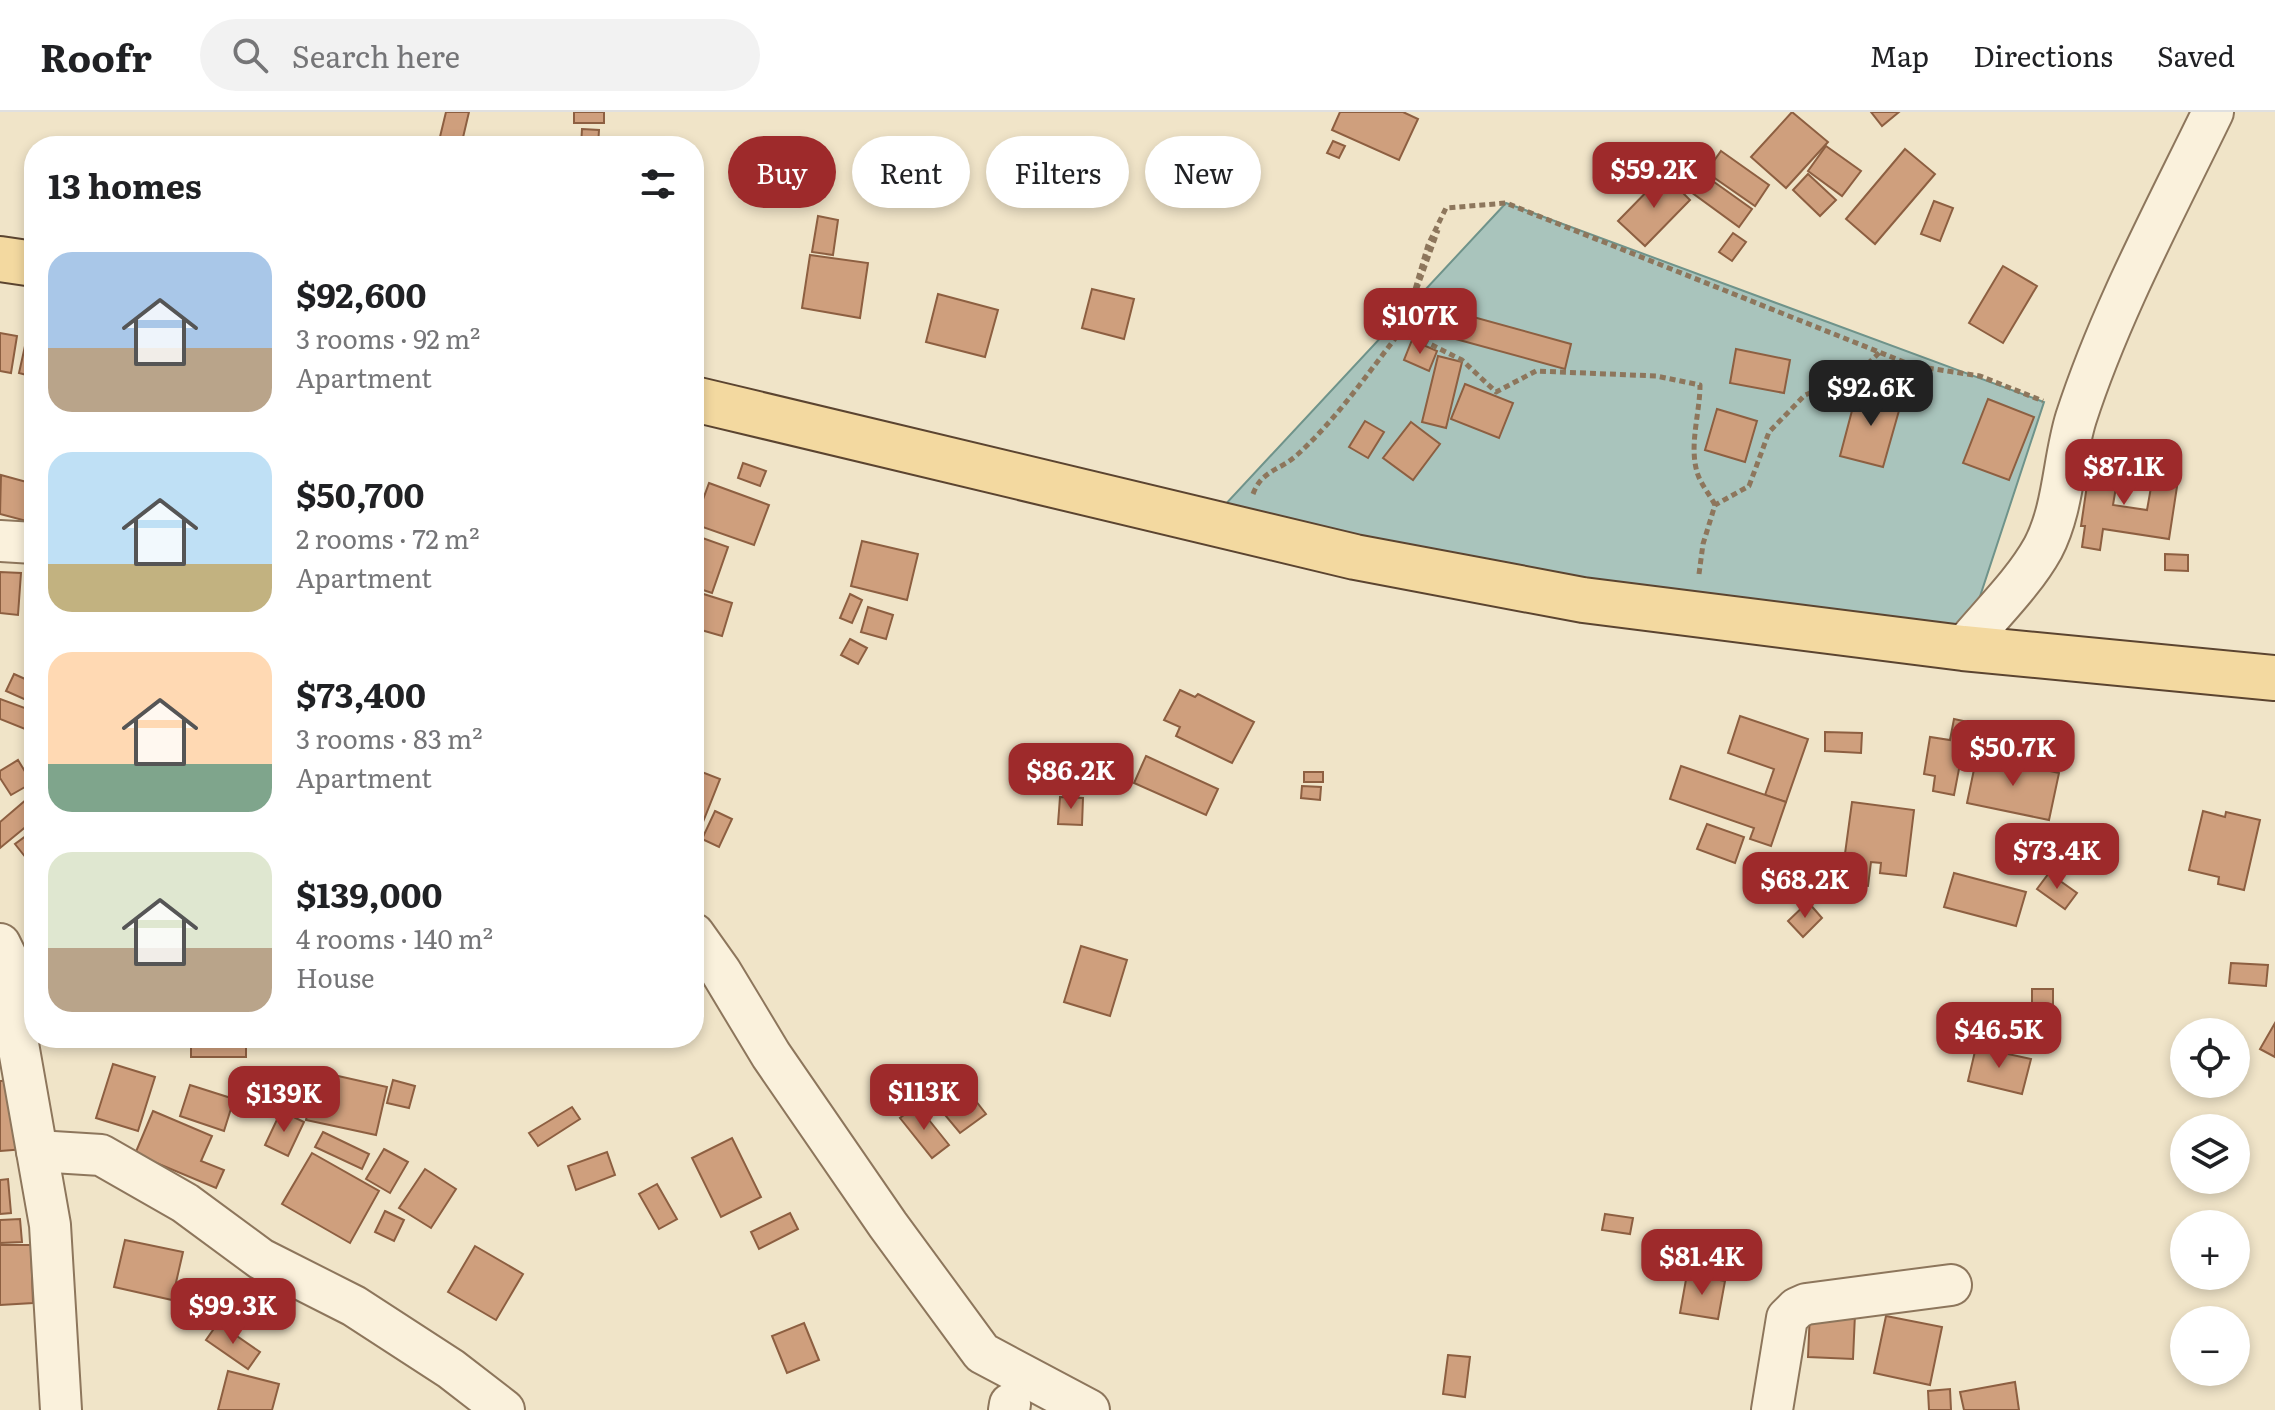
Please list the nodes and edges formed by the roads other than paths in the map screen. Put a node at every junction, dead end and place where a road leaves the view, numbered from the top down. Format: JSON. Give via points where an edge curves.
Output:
{"nodes":[{"id":1,"x":2213,"y":112,"type":"edge"},
{"id":2,"x":0,"y":259,"type":"edge"},
{"id":3,"x":24,"y":263,"type":"edge"},
{"id":4,"x":704,"y":401,"type":"edge"},
{"id":5,"x":0,"y":541,"type":"edge"},
{"id":6,"x":24,"y":542,"type":"edge"},
{"id":7,"x":1963,"y":648,"type":"junction"},
{"id":8,"x":2275,"y":678,"type":"edge"},
{"id":9,"x":0,"y":944,"type":"edge"},
{"id":10,"x":704,"y":948,"type":"edge"},
{"id":11,"x":16,"y":1021,"type":"edge"},
{"id":12,"x":37,"y":1151,"type":"junction"},
{"id":13,"x":1951,"y":1285,"type":"dead end"},
{"id":14,"x":61,"y":1410,"type":"edge"},
{"id":15,"x":504,"y":1410,"type":"edge"},
{"id":16,"x":1089,"y":1410,"type":"edge"},
{"id":17,"x":1772,"y":1410,"type":"edge"}],
"edges":[{"from":1,"to":7,"type":"street","via":[[2126,291],[2076,419],[2043,547]]},
{"from":2,"to":3,"type":"main road"},
{"from":4,"to":7,"type":"main road","via":[[1355,557],[1583,600]]},
{"from":5,"to":6,"type":"street"},
{"from":7,"to":8,"type":"main road"},
{"from":9,"to":11,"type":"street","via":[[19,983]]},
{"from":10,"to":16,"type":"street","via":[[780,1069],[982,1353]]},
{"from":11,"to":12,"type":"street"},
{"from":12,"to":14,"type":"street","via":[[50,1225]]},
{"from":12,"to":15,"type":"street","via":[[101,1155],[185,1203],[261,1259],[354,1306]]},
{"from":13,"to":17,"type":"street","via":[[1797,1308],[1787,1318]]}]}
